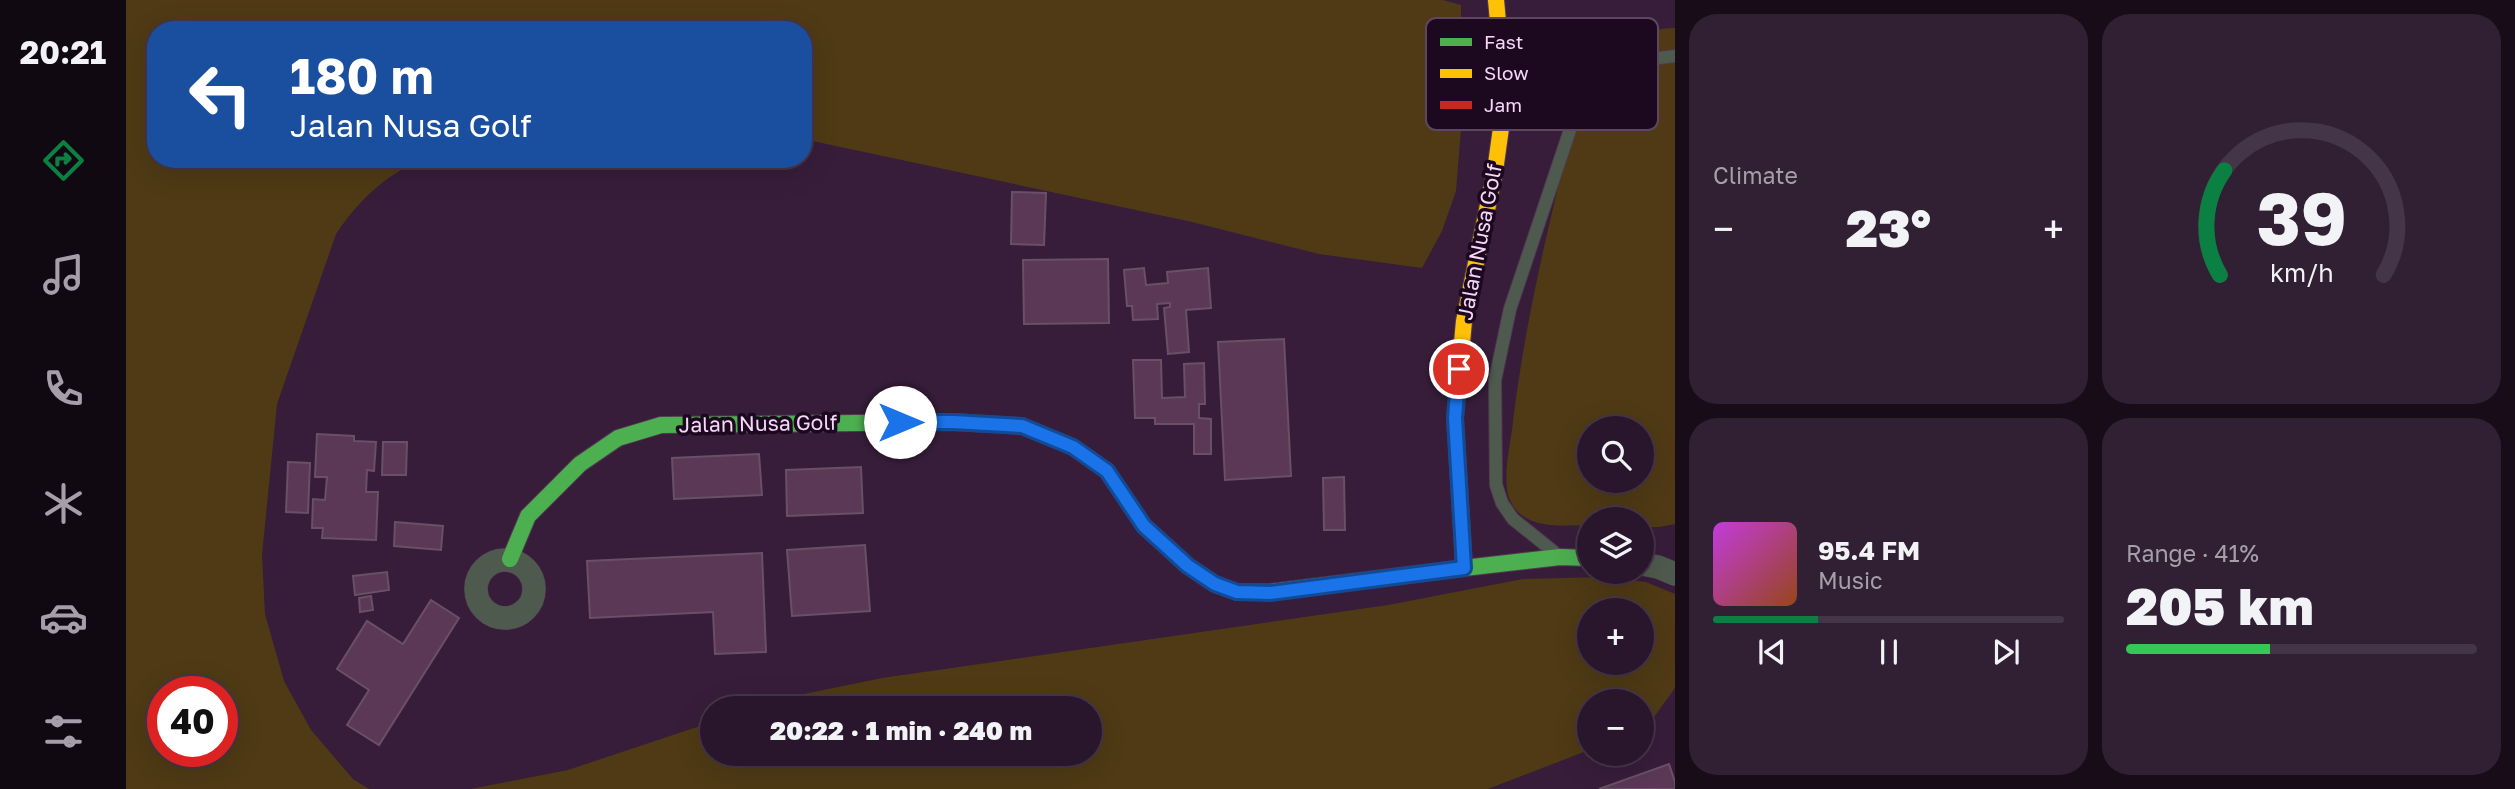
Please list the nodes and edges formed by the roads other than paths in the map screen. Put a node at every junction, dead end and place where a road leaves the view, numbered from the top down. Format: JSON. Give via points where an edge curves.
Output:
{"nodes":[{"id":1,"x":1496,"y":0,"type":"edge"},
{"id":2,"x":1498,"y":18,"type":"edge"},
{"id":3,"x":1501,"y":130,"type":"edge"},
{"id":4,"x":1570,"y":130,"type":"edge"},
{"id":5,"x":1560,"y":557,"type":"junction"},
{"id":6,"x":1577,"y":558,"type":"edge"},
{"id":7,"x":510,"y":559,"type":"dead end"},
{"id":8,"x":1654,"y":566,"type":"edge"},
{"id":9,"x":1464,"y":568,"type":"junction"},
{"id":10,"x":1675,"y":574,"type":"edge"}],
"edges":[{"from":1,"to":2,"type":"street","name":"Jalan Nusa Golf"},
{"from":3,"to":9,"type":"street","name":"Jalan Nusa Golf","via":[[1464,321],[1455,418]]},
{"from":4,"to":5,"type":"lane","via":[[1510,309],[1495,380],[1496,485],[1502,503],[1513,519]]},
{"from":5,"to":6,"type":"street","name":"Jalan Nusa Golf"},
{"from":5,"to":9,"type":"street","name":"Jalan Nusa Golf"},
{"from":7,"to":9,"type":"street","name":"Jalan Nusa Golf","via":[[528,516],[580,464],[618,438],[661,425],[953,422],[1022,426],[1073,447],[1107,471],[1144,526],[1188,566],[1237,592],[1270,593]]},
{"from":8,"to":10,"type":"street"}]}
